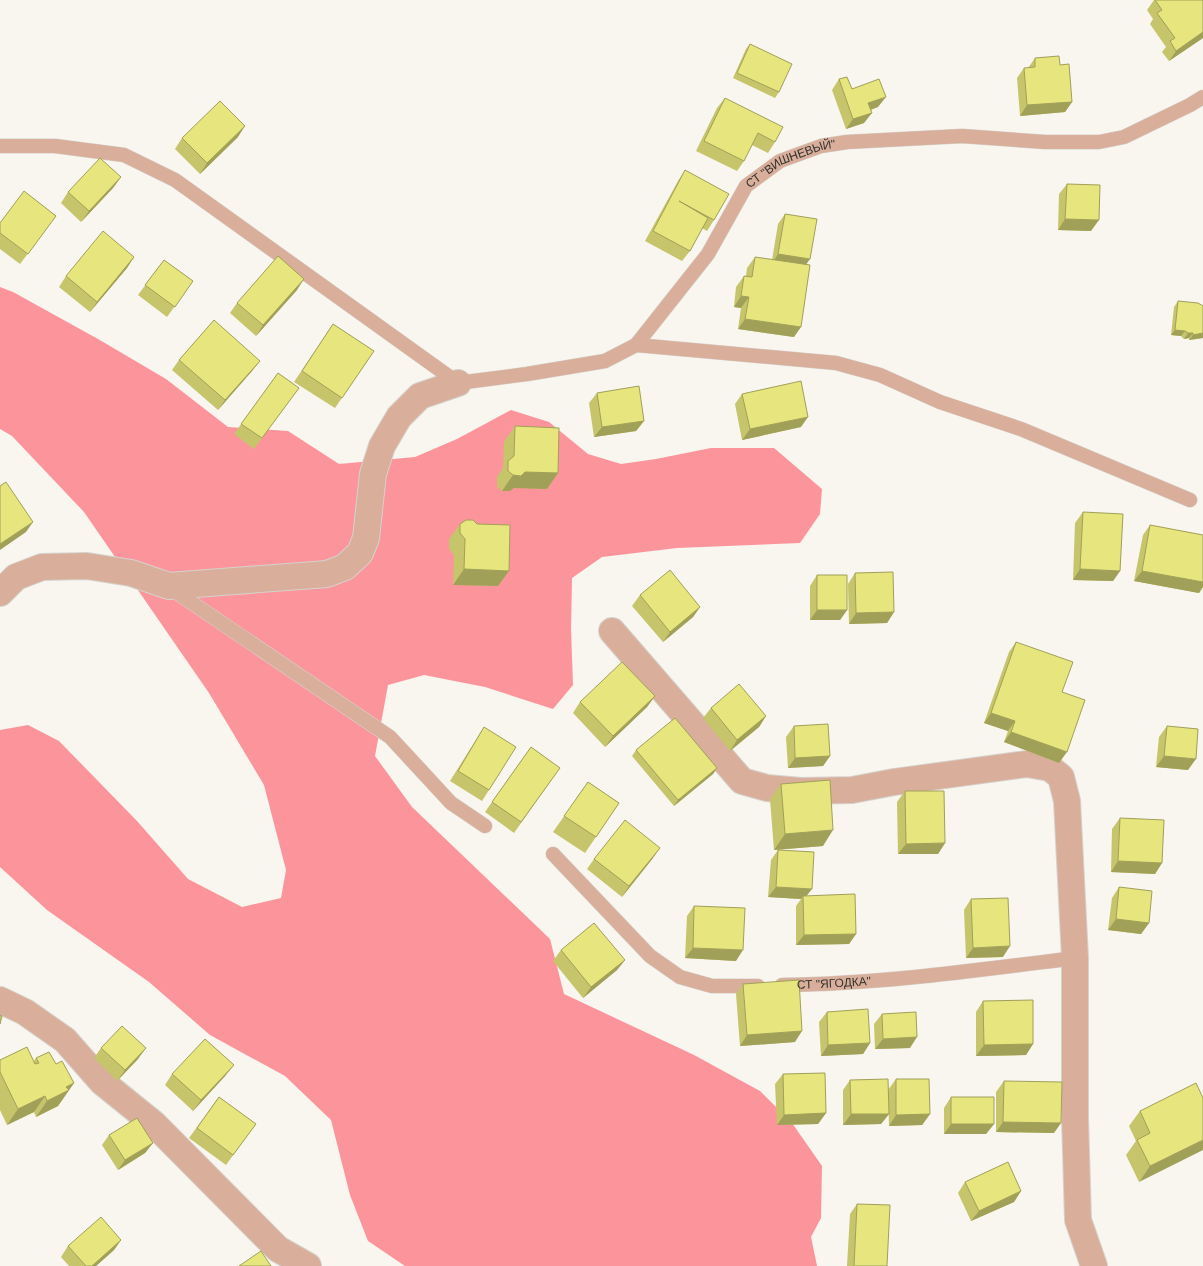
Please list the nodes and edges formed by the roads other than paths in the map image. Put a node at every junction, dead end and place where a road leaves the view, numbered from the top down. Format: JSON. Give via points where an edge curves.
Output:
{"nodes":[{"id":1,"x":1203,"y":97,"type":"edge"},
{"id":2,"x":0,"y":146,"type":"edge"},
{"id":3,"x":636,"y":344,"type":"junction"},
{"id":4,"x":458,"y":384,"type":"junction"},
{"id":5,"x":1190,"y":500,"type":"dead end"},
{"id":6,"x":169,"y":586,"type":"junction"},
{"id":7,"x":0,"y":594,"type":"edge"},
{"id":8,"x":612,"y":631,"type":"dead end"},
{"id":9,"x":485,"y":826,"type":"dead end"},
{"id":10,"x":552,"y":854,"type":"dead end"},
{"id":11,"x":1075,"y":958,"type":"junction"},
{"id":12,"x":0,"y":1000,"type":"edge"},
{"id":13,"x":308,"y":1266,"type":"edge"},
{"id":14,"x":1094,"y":1266,"type":"edge"}],
"edges":[{"from":1,"to":3,"type":"lane","name":"СТ \"ВИШНЕВЫЙ\"","via":[[1124,137],[1099,142],[962,136],[847,142],[821,146],[780,161],[746,186],[708,254]]},
{"from":2,"to":4,"type":"lane","via":[[55,146],[124,156],[176,180]]},
{"from":3,"to":4,"type":"lane","name":"СТ \"ВИШНЕВЫЙ\"","via":[[605,361]]},
{"from":3,"to":5,"type":"lane","via":[[836,363],[880,375],[940,402],[1022,429]]},
{"from":4,"to":6,"type":"street","via":[[420,396],[399,417],[382,446],[373,474],[366,538],[360,553],[345,567],[327,574]]},
{"from":6,"to":7,"type":"street","via":[[114,570],[87,566],[42,567],[16,577]]},
{"from":6,"to":9,"type":"lane","via":[[390,736],[451,803]]},
{"from":8,"to":11,"type":"street","via":[[742,781],[767,788],[852,790],[1027,764],[1050,768],[1061,778],[1067,801]]},
{"from":10,"to":11,"type":"lane","name":"СТ \"ЯГОДКА\"","via":[[650,956],[680,977],[712,986],[824,985],[960,973]]},
{"from":11,"to":14,"type":"street","via":[[1078,1220]]},
{"from":12,"to":13,"type":"street","via":[[65,1040],[102,1082],[154,1124],[278,1249]]}]}
